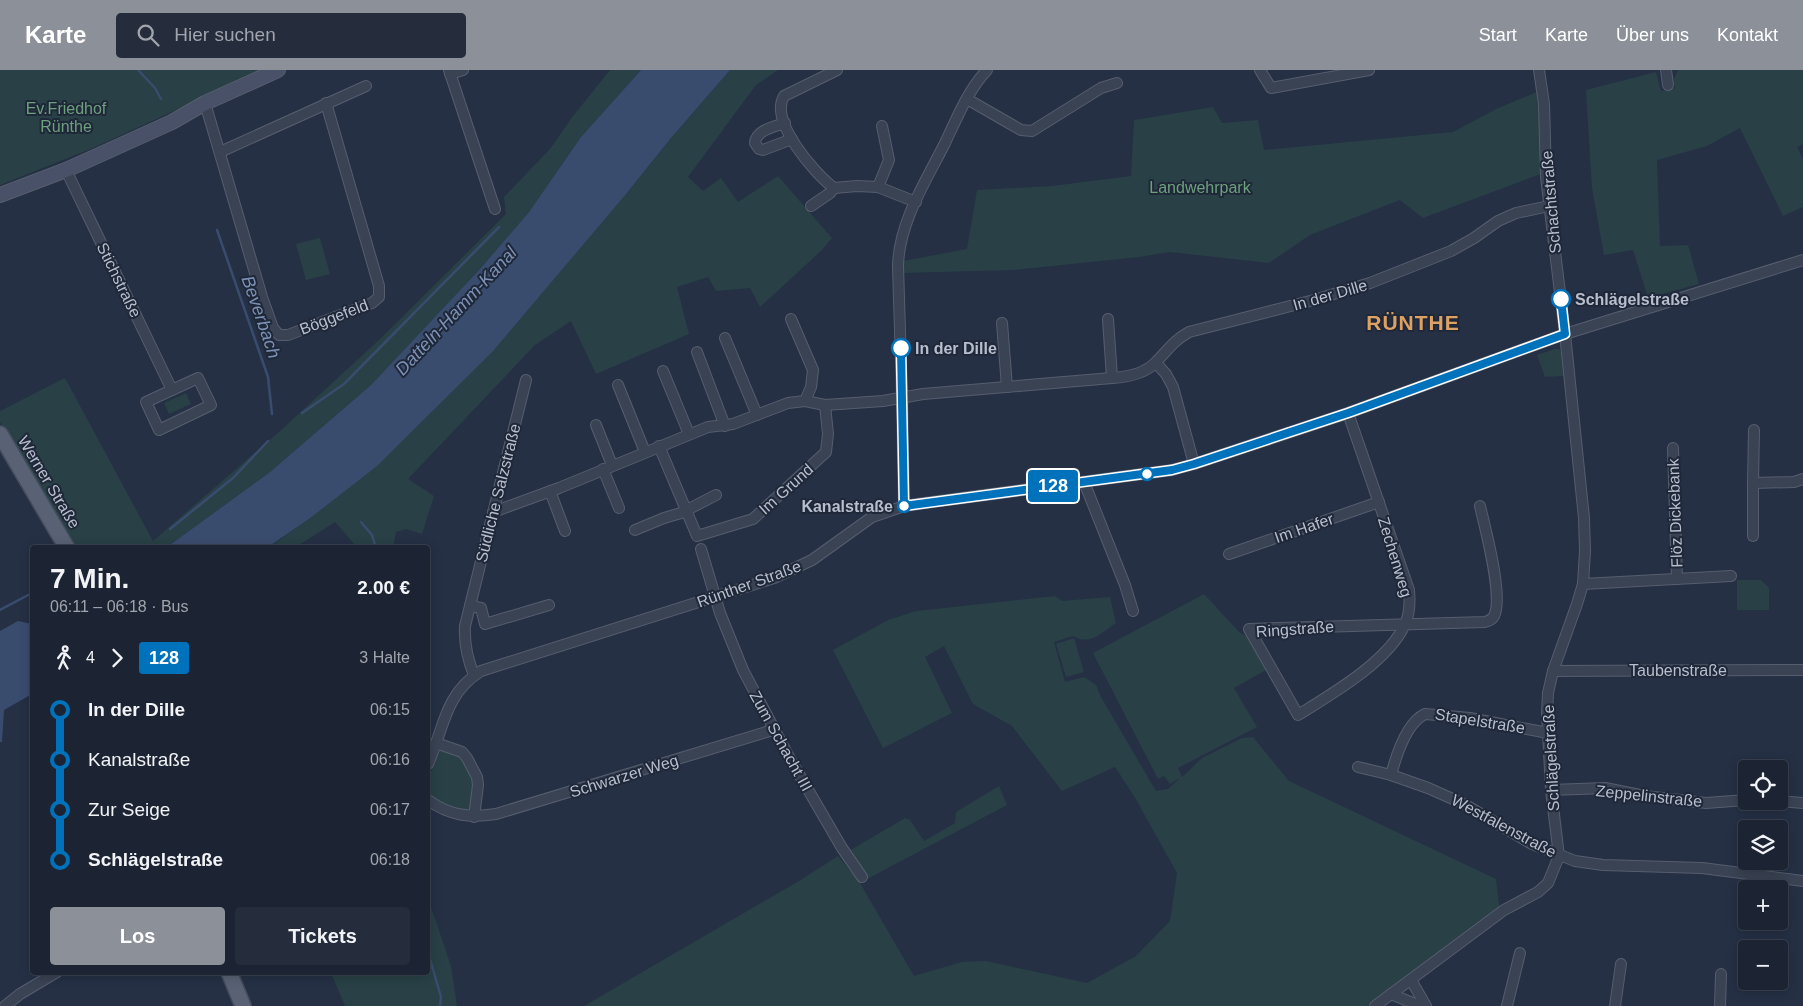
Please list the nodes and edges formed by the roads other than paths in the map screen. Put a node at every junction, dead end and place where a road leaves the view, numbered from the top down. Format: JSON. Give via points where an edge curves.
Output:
{"nodes":[{"id":1,"x":278,"y":70,"type":"edge"},
{"id":2,"x":463,"y":70,"type":"edge"},
{"id":3,"x":837,"y":70,"type":"edge"},
{"id":4,"x":987,"y":70,"type":"edge"},
{"id":5,"x":1260,"y":70,"type":"edge"},
{"id":6,"x":1369,"y":70,"type":"edge"},
{"id":7,"x":1540,"y":70,"type":"edge"},
{"id":8,"x":1666,"y":70,"type":"edge"},
{"id":9,"x":449,"y":72,"type":"edge"},
{"id":10,"x":1318,"y":75,"type":"edge"},
{"id":11,"x":1117,"y":83,"type":"dead end"},
{"id":12,"x":1668,"y":85,"type":"dead end"},
{"id":13,"x":366,"y":86,"type":"dead end"},
{"id":14,"x":967,"y":98,"type":"junction"},
{"id":15,"x":206,"y":103,"type":"junction"},
{"id":16,"x":326,"y":103,"type":"junction"},
{"id":17,"x":785,"y":123,"type":"junction"},
{"id":18,"x":882,"y":126,"type":"dead end"},
{"id":19,"x":792,"y":139,"type":"junction"},
{"id":20,"x":220,"y":152,"type":"junction"},
{"id":21,"x":66,"y":170,"type":"junction"},
{"id":22,"x":878,"y":187,"type":"junction"},
{"id":23,"x":834,"y":188,"type":"junction"},
{"id":24,"x":0,"y":195,"type":"edge"},
{"id":25,"x":916,"y":202,"type":"junction"},
{"id":26,"x":811,"y":206,"type":"dead end"},
{"id":27,"x":1549,"y":206,"type":"junction"},
{"id":28,"x":495,"y":208,"type":"dead end"},
{"id":29,"x":1803,"y":260,"type":"edge"},
{"id":30,"x":792,"y":319,"type":"dead end"},
{"id":31,"x":1108,"y":319,"type":"dead end"},
{"id":32,"x":1002,"y":323,"type":"dead end"},
{"id":33,"x":1565,"y":334,"type":"junction"},
{"id":34,"x":725,"y":338,"type":"dead end"},
{"id":35,"x":697,"y":352,"type":"dead end"},
{"id":36,"x":1156,"y":363,"type":"junction"},
{"id":37,"x":663,"y":371,"type":"dead end"},
{"id":38,"x":1112,"y":378,"type":"junction"},
{"id":39,"x":526,"y":380,"type":"dead end"},
{"id":40,"x":618,"y":386,"type":"dead end"},
{"id":41,"x":1007,"y":387,"type":"junction"},
{"id":42,"x":172,"y":390,"type":"junction"},
{"id":43,"x":902,"y":396,"type":"junction"},
{"id":44,"x":805,"y":401,"type":"junction"},
{"id":45,"x":825,"y":405,"type":"junction"},
{"id":46,"x":1348,"y":413,"type":"junction"},
{"id":47,"x":757,"y":415,"type":"junction"},
{"id":48,"x":596,"y":425,"type":"dead end"},
{"id":49,"x":725,"y":426,"type":"junction"},
{"id":50,"x":1754,"y":430,"type":"dead end"},
{"id":51,"x":690,"y":434,"type":"junction"},
{"id":52,"x":2,"y":444,"type":"edge"},
{"id":53,"x":659,"y":446,"type":"junction"},
{"id":54,"x":1673,"y":448,"type":"dead end"},
{"id":55,"x":645,"y":452,"type":"junction"},
{"id":56,"x":1194,"y":464,"type":"junction"},
{"id":57,"x":608,"y":467,"type":"junction"},
{"id":58,"x":1803,"y":479,"type":"edge"},
{"id":59,"x":1084,"y":482,"type":"junction"},
{"id":60,"x":1753,"y":483,"type":"junction"},
{"id":61,"x":550,"y":491,"type":"junction"},
{"id":62,"x":716,"y":495,"type":"dead end"},
{"id":63,"x":1379,"y":502,"type":"junction"},
{"id":64,"x":904,"y":506,"type":"junction"},
{"id":65,"x":1480,"y":506,"type":"dead end"},
{"id":66,"x":619,"y":508,"type":"dead end"},
{"id":67,"x":687,"y":509,"type":"junction"},
{"id":68,"x":493,"y":512,"type":"junction"},
{"id":69,"x":635,"y":530,"type":"dead end"},
{"id":70,"x":565,"y":531,"type":"dead end"},
{"id":71,"x":1753,"y":536,"type":"dead end"},
{"id":72,"x":65,"y":545,"type":"edge"},
{"id":73,"x":701,"y":550,"type":"dead end"},
{"id":74,"x":1229,"y":554,"type":"dead end"},
{"id":75,"x":1731,"y":576,"type":"dead end"},
{"id":76,"x":1677,"y":579,"type":"junction"},
{"id":77,"x":1583,"y":584,"type":"junction"},
{"id":78,"x":716,"y":597,"type":"junction"},
{"id":79,"x":549,"y":605,"type":"dead end"},
{"id":80,"x":470,"y":606,"type":"junction"},
{"id":81,"x":1133,"y":611,"type":"dead end"},
{"id":82,"x":1406,"y":623,"type":"junction"},
{"id":83,"x":1803,"y":670,"type":"edge"},
{"id":84,"x":1553,"y":671,"type":"junction"},
{"id":85,"x":474,"y":675,"type":"junction"},
{"id":86,"x":1298,"y":715,"type":"joint"},
{"id":87,"x":774,"y":730,"type":"junction"},
{"id":88,"x":1548,"y":733,"type":"junction"},
{"id":89,"x":436,"y":742,"type":"junction"},
{"id":90,"x":430,"y":758,"type":"edge"},
{"id":91,"x":1358,"y":767,"type":"dead end"},
{"id":92,"x":1391,"y":775,"type":"junction"},
{"id":93,"x":1551,"y":790,"type":"junction"},
{"id":94,"x":430,"y":801,"type":"edge"},
{"id":95,"x":1738,"y":801,"type":"edge"},
{"id":96,"x":1788,"y":802,"type":"edge"},
{"id":97,"x":1803,"y":803,"type":"edge"},
{"id":98,"x":474,"y":817,"type":"junction"},
{"id":99,"x":1559,"y":856,"type":"junction"},
{"id":100,"x":862,"y":877,"type":"dead end"},
{"id":101,"x":1803,"y":880,"type":"edge"},
{"id":102,"x":1520,"y":953,"type":"dead end"},
{"id":103,"x":1621,"y":964,"type":"dead end"},
{"id":104,"x":1721,"y":974,"type":"dead end"},
{"id":105,"x":52,"y":975,"type":"edge"},
{"id":106,"x":230,"y":975,"type":"edge"},
{"id":107,"x":1411,"y":980,"type":"junction"},
{"id":108,"x":1391,"y":994,"type":"junction"},
{"id":109,"x":5,"y":1006,"type":"edge"},
{"id":110,"x":243,"y":1006,"type":"edge"},
{"id":111,"x":1375,"y":1006,"type":"edge"},
{"id":112,"x":1420,"y":1006,"type":"edge"},
{"id":113,"x":1426,"y":1006,"type":"edge"},
{"id":114,"x":1507,"y":1006,"type":"edge"},
{"id":115,"x":1615,"y":1006,"type":"edge"},
{"id":116,"x":1720,"y":1006,"type":"edge"}],
"edges":[{"from":1,"to":15,"type":"main road"},
{"from":2,"to":9,"type":"street"},
{"from":3,"to":17,"type":"street","via":[[784,96],[780,109]]},
{"from":4,"to":14,"type":"street"},
{"from":5,"to":10,"type":"street","via":[[1271,88]]},
{"from":6,"to":10,"type":"street"},
{"from":7,"to":27,"type":"street","name":"Schachtstraße"},
{"from":8,"to":12,"type":"street"},
{"from":9,"to":28,"type":"street"},
{"from":11,"to":14,"type":"street","via":[[1101,88],[1032,131],[1021,130]]},
{"from":13,"to":16,"type":"street"},
{"from":14,"to":25,"type":"street"},
{"from":15,"to":20,"type":"street","name":"Böggefeld"},
{"from":15,"to":21,"type":"main road"},
{"from":16,"to":20,"type":"street"},
{"from":16,"to":20,"type":"street","name":"Böggefeld","via":[[379,286],[379,297],[372,303],[288,335],[279,335],[262,296]]},
{"from":17,"to":19,"type":"street"},
{"from":17,"to":19,"type":"street","via":[[761,132],[755,143],[764,150]]},
{"from":18,"to":22,"type":"street","via":[[889,160]]},
{"from":19,"to":23,"type":"street"},
{"from":21,"to":24,"type":"main road"},
{"from":21,"to":42,"type":"street","name":"Stichstraße"},
{"from":22,"to":23,"type":"street"},
{"from":22,"to":25,"type":"street"},
{"from":23,"to":26,"type":"street"},
{"from":25,"to":43,"type":"street","via":[[901,239],[898,258]]},
{"from":27,"to":33,"type":"street","name":"Schachtstraße"},
{"from":27,"to":36,"type":"street","name":"In der Dille","via":[[1516,213],[1451,251],[1370,283],[1189,332],[1172,343]]},
{"from":29,"to":33,"type":"street","name":"Rünther Straße"},
{"from":30,"to":44,"type":"street","via":[[813,370]]},
{"from":31,"to":38,"type":"street"},
{"from":32,"to":41,"type":"street"},
{"from":33,"to":46,"type":"street","name":"Rünther Straße"},
{"from":33,"to":77,"type":"street","name":"Schlägelstraße","via":[[1584,518]]},
{"from":34,"to":47,"type":"street"},
{"from":35,"to":49,"type":"street"},
{"from":36,"to":38,"type":"street","name":"In der Dille","via":[[1137,374]]},
{"from":36,"to":56,"type":"street","via":[[1173,388]]},
{"from":37,"to":51,"type":"street"},
{"from":38,"to":41,"type":"street","name":"In der Dille"},
{"from":39,"to":68,"type":"street","name":"Südliche Salzstraße"},
{"from":40,"to":55,"type":"street"},
{"from":41,"to":43,"type":"street","name":"In der Dille"},
{"from":42,"to":42,"type":"street","via":[[146,402],[159,430],[211,405],[198,378]]},
{"from":43,"to":45,"type":"street","name":"In der Dille","via":[[883,401]]},
{"from":43,"to":64,"type":"street"},
{"from":44,"to":45,"type":"street","name":"In der Dille"},
{"from":44,"to":47,"type":"street","via":[[788,403]]},
{"from":45,"to":67,"type":"street","name":"Im Grund","via":[[826,452],[752,519],[697,536]]},
{"from":46,"to":56,"type":"street","name":"Rünther Straße"},
{"from":46,"to":63,"type":"street","name":"Zechenweg"},
{"from":47,"to":49,"type":"street"},
{"from":48,"to":57,"type":"street"},
{"from":49,"to":51,"type":"street","via":[[708,427]]},
{"from":50,"to":60,"type":"street"},
{"from":51,"to":53,"type":"street"},
{"from":52,"to":72,"type":"main road","name":"Werner Straße"},
{"from":53,"to":55,"type":"street"},
{"from":53,"to":67,"type":"street","name":"Im Grund"},
{"from":54,"to":76,"type":"street","name":"Flöz Dickebank"},
{"from":55,"to":57,"type":"street"},
{"from":56,"to":59,"type":"street","name":"Rünther Straße"},
{"from":57,"to":61,"type":"street"},
{"from":57,"to":66,"type":"street"},
{"from":58,"to":60,"type":"street"},
{"from":59,"to":64,"type":"street","name":"Rünther Straße"},
{"from":59,"to":81,"type":"street"},
{"from":60,"to":71,"type":"street"},
{"from":61,"to":68,"type":"street"},
{"from":61,"to":70,"type":"street"},
{"from":62,"to":67,"type":"street"},
{"from":63,"to":74,"type":"street","name":"Im Hafer"},
{"from":63,"to":82,"type":"street","name":"Zechenweg","via":[[1409,590]]},
{"from":64,"to":78,"type":"street","name":"Rünther Straße","via":[[872,517],[795,570]]},
{"from":65,"to":82,"type":"street","via":[[1496,581],[1496,602],[1491,620]]},
{"from":67,"to":69,"type":"street"},
{"from":68,"to":80,"type":"street","name":"Südliche Salzstraße"},
{"from":73,"to":78,"type":"street"},
{"from":75,"to":76,"type":"street","name":"Flöz Dickebank"},
{"from":76,"to":77,"type":"street","name":"Flöz Dickebank"},
{"from":77,"to":84,"type":"street","name":"Schlägelstraße"},
{"from":78,"to":85,"type":"street","name":"Rünther Straße","via":[[508,661]]},
{"from":78,"to":87,"type":"street","name":"Zum Schacht III","via":[[743,670]]},
{"from":79,"to":80,"type":"street","via":[[485,624],[481,608]]},
{"from":80,"to":85,"type":"street","name":"Südliche Salzstraße","via":[[465,646]]},
{"from":82,"to":86,"type":"street","name":"Zechenweg","via":[[1394,644],[1374,662]]},
{"from":82,"to":86,"type":"street","name":"Ringstraße","via":[[1249,629]]},
{"from":83,"to":84,"type":"street","name":"Taubenstraße"},
{"from":84,"to":88,"type":"street","name":"Schlägelstraße","via":[[1548,693]]},
{"from":85,"to":89,"type":"street","name":"Rünther Straße","via":[[448,706]]},
{"from":87,"to":98,"type":"street","name":"Schwarzer Weg","via":[[496,814]]},
{"from":87,"to":100,"type":"street","name":"Zum Schacht III"},
{"from":88,"to":92,"type":"street","name":"Stapelstraße","via":[[1470,718],[1425,714],[1415,721],[1402,742]]},
{"from":88,"to":93,"type":"street","name":"Schlägelstraße"},
{"from":89,"to":90,"type":"street","name":"Rünther Straße"},
{"from":89,"to":98,"type":"street","via":[[462,752],[470,764],[478,785]]},
{"from":91,"to":92,"type":"street","name":"Westfalenstraße"},
{"from":92,"to":99,"type":"street","name":"Westfalenstraße","via":[[1464,804]]},
{"from":93,"to":95,"type":"street","name":"Zeppelinstraße","via":[[1606,788],[1706,803]]},
{"from":93,"to":99,"type":"street","name":"Schlägelstraße"},
{"from":94,"to":98,"type":"street","name":"Schwarzer Weg","via":[[450,813]]},
{"from":96,"to":97,"type":"street"},
{"from":99,"to":101,"type":"street","name":"Westfalenstraße","via":[[1588,864],[1702,868]]},
{"from":99,"to":107,"type":"street","name":"Schlägelstraße","via":[[1548,883],[1538,892],[1504,910]]},
{"from":102,"to":114,"type":"street"},
{"from":103,"to":115,"type":"street"},
{"from":104,"to":116,"type":"street"},
{"from":105,"to":109,"type":"street"},
{"from":106,"to":110,"type":"main road"},
{"from":107,"to":108,"type":"street","name":"Schlägelstraße"},
{"from":107,"to":113,"type":"street"},
{"from":108,"to":111,"type":"street","name":"Schlägelstraße"},
{"from":108,"to":112,"type":"street"}]}
